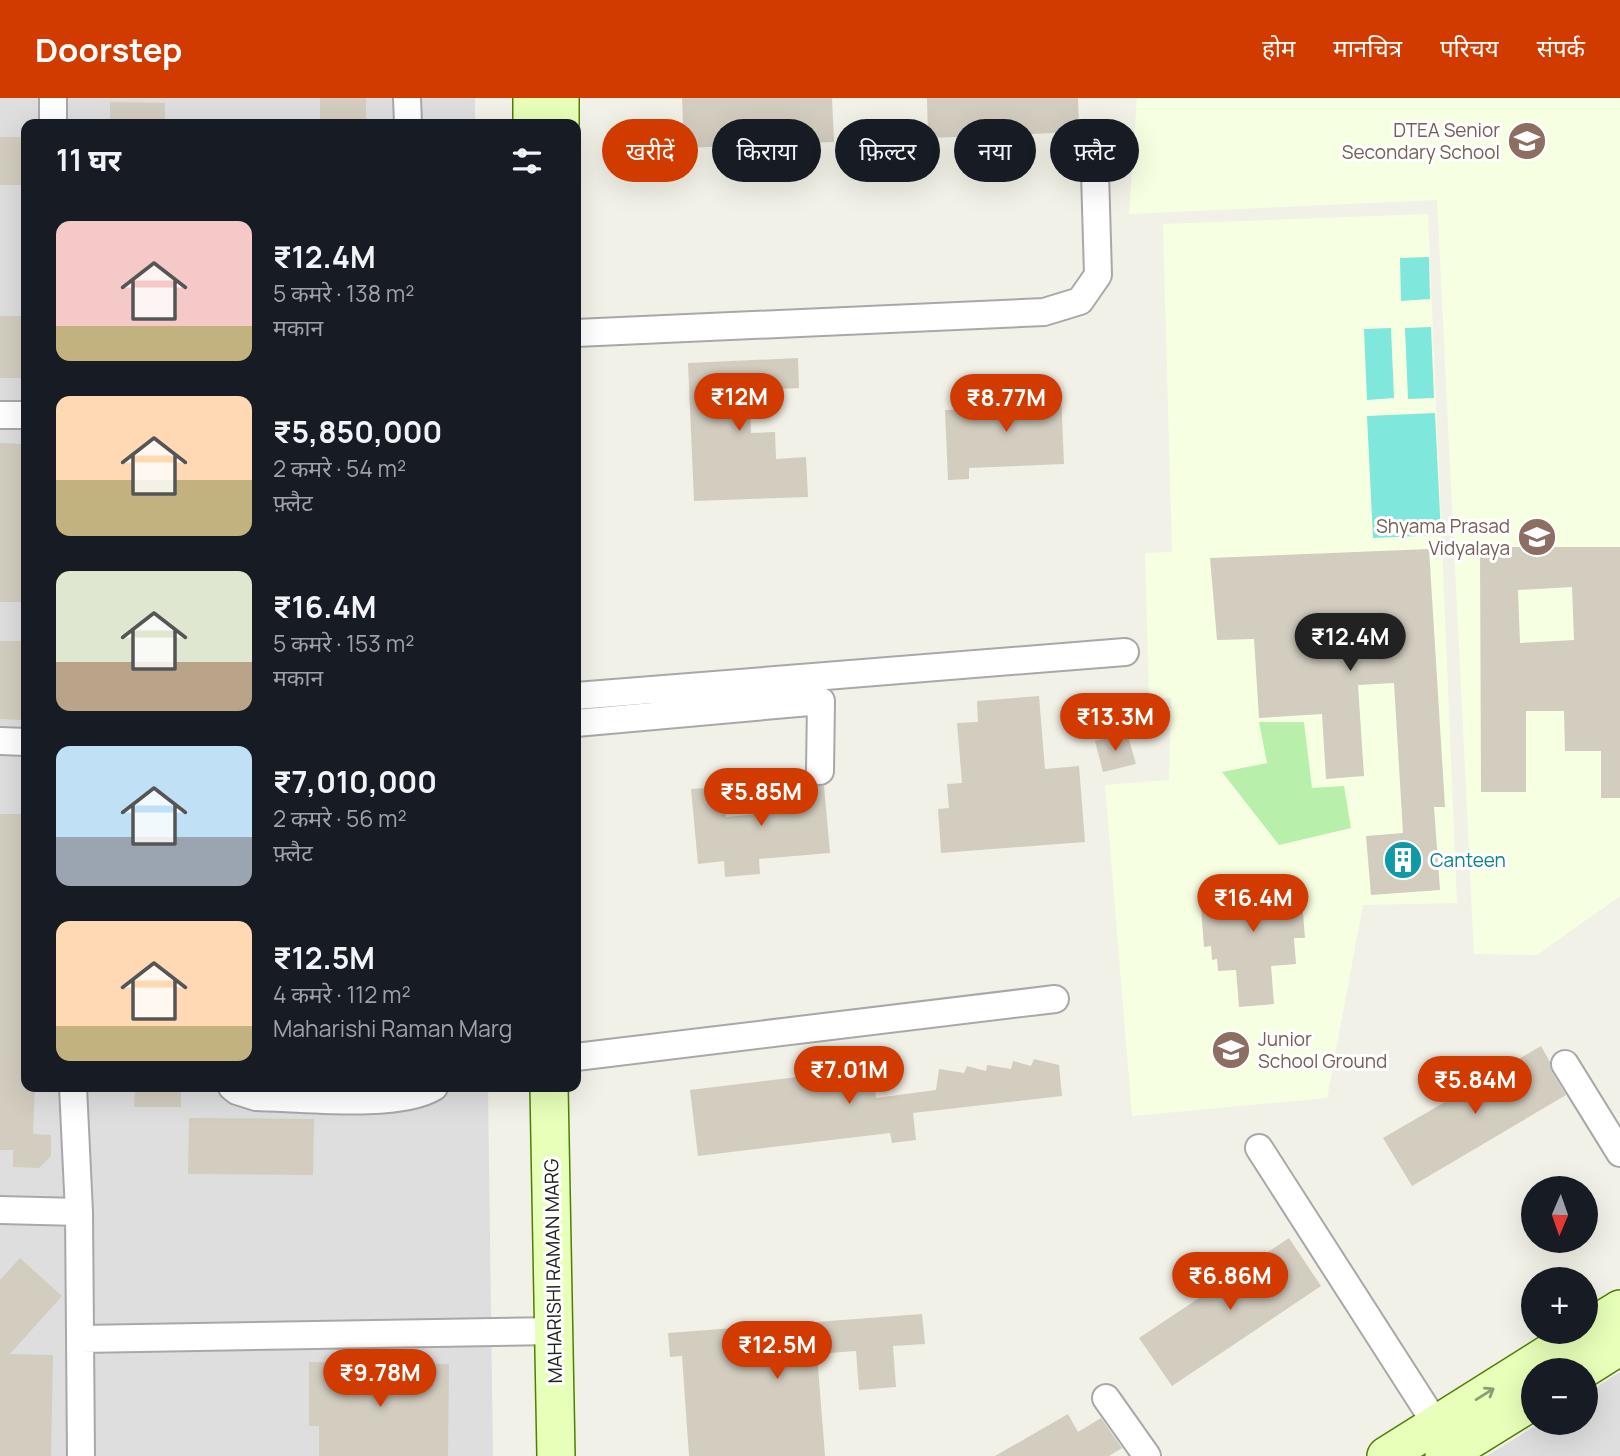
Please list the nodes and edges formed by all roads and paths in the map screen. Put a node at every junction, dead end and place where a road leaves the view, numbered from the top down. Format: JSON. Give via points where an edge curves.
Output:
{"nodes":[{"id":1,"x":53,"y":98,"type":"edge"},
{"id":2,"x":407,"y":98,"type":"edge"},
{"id":3,"x":531,"y":98,"type":"edge"},
{"id":4,"x":560,"y":98,"type":"edge"},
{"id":5,"x":53,"y":119,"type":"edge"},
{"id":6,"x":408,"y":119,"type":"edge"},
{"id":7,"x":532,"y":119,"type":"edge"},
{"id":8,"x":561,"y":119,"type":"edge"},
{"id":9,"x":1095,"y":182,"type":"edge"},
{"id":10,"x":581,"y":334,"type":"edge"},
{"id":11,"x":0,"y":415,"type":"edge"},
{"id":12,"x":21,"y":415,"type":"edge"},
{"id":13,"x":1125,"y":652,"type":"dead end"},
{"id":14,"x":581,"y":696,"type":"edge"},
{"id":15,"x":581,"y":723,"type":"edge"},
{"id":16,"x":0,"y":741,"type":"edge"},
{"id":17,"x":21,"y":742,"type":"edge"},
{"id":18,"x":820,"y":771,"type":"dead end"},
{"id":19,"x":1055,"y":999,"type":"dead end"},
{"id":20,"x":581,"y":1056,"type":"edge"},
{"id":21,"x":1565,"y":1064,"type":"dead end"},
{"id":22,"x":73,"y":1092,"type":"edge"},
{"id":23,"x":244,"y":1092,"type":"edge"},
{"id":24,"x":422,"y":1092,"type":"edge"},
{"id":25,"x":550,"y":1092,"type":"edge"},
{"id":26,"x":572,"y":1092,"type":"edge"},
{"id":27,"x":1259,"y":1148,"type":"dead end"},
{"id":28,"x":1620,"y":1153,"type":"edge"},
{"id":29,"x":0,"y":1210,"type":"edge"},
{"id":30,"x":79,"y":1212,"type":"junction"},
{"id":31,"x":1620,"y":1309,"type":"edge"},
{"id":32,"x":1598,"y":1322,"type":"edge"},
{"id":33,"x":554,"y":1331,"type":"junction"},
{"id":34,"x":81,"y":1339,"type":"junction"},
{"id":35,"x":1569,"y":1344,"type":"edge"},
{"id":36,"x":1620,"y":1346,"type":"edge"},
{"id":37,"x":1598,"y":1360,"type":"edge"},
{"id":38,"x":1106,"y":1398,"type":"dead end"},
{"id":39,"x":1521,"y":1408,"type":"edge"},
{"id":40,"x":1457,"y":1444,"type":"edge"},
{"id":41,"x":81,"y":1456,"type":"edge"},
{"id":42,"x":556,"y":1456,"type":"edge"},
{"id":43,"x":576,"y":1456,"type":"edge"},
{"id":44,"x":1147,"y":1456,"type":"edge"},
{"id":45,"x":1386,"y":1456,"type":"edge"}],
"edges":[{"from":1,"to":5,"type":"street"},
{"from":2,"to":6,"type":"street"},
{"from":3,"to":7,"type":"main road"},
{"from":4,"to":8,"type":"main road"},
{"from":9,"to":10,"type":"street","via":[[1098,275],[1080,301],[1044,312]]},
{"from":11,"to":12,"type":"street"},
{"from":13,"to":14,"type":"street"},
{"from":15,"to":18,"type":"street","via":[[821,701]]},
{"from":16,"to":17,"type":"street"},
{"from":19,"to":20,"type":"street"},
{"from":21,"to":28,"type":"street"},
{"from":22,"to":30,"type":"street"},
{"from":23,"to":24,"type":"street","via":[[256,1097],[387,1100]]},
{"from":25,"to":33,"type":"main road","name":"MAHARISHI RAMAN MARG"},
{"from":26,"to":43,"type":"main road","name":"MAHARISHI RAMAN MARG"},
{"from":27,"to":40,"type":"street"},
{"from":29,"to":30,"type":"street"},
{"from":30,"to":34,"type":"street"},
{"from":31,"to":32,"type":"main road"},
{"from":33,"to":34,"type":"street"},
{"from":33,"to":42,"type":"main road","name":"MAHARISHI RAMAN MARG"},
{"from":34,"to":41,"type":"street"},
{"from":40,"to":35,"type":"main road","one_way":true},
{"from":36,"to":37,"type":"main road"},
{"from":38,"to":44,"type":"street"},
{"from":39,"to":40,"type":"main road"},
{"from":40,"to":45,"type":"main road"}]}
